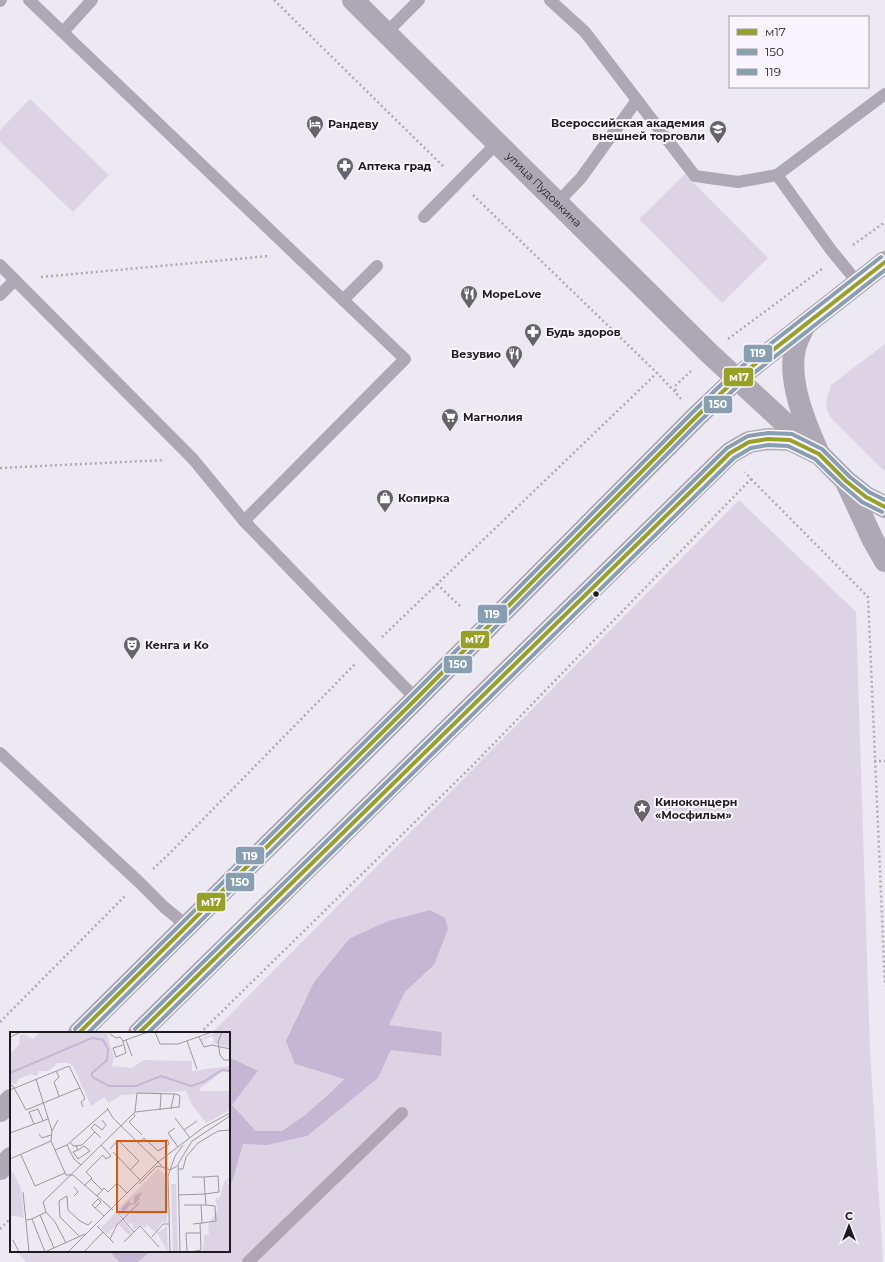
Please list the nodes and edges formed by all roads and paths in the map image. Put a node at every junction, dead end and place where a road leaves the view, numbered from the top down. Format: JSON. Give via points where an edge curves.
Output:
{"nodes":[{"id":1,"x":29,"y":0,"type":"edge"},
{"id":2,"x":92,"y":0,"type":"edge"},
{"id":3,"x":353,"y":0,"type":"edge"},
{"id":4,"x":419,"y":0,"type":"edge"},
{"id":5,"x":550,"y":0,"type":"edge"},
{"id":6,"x":63,"y":32,"type":"junction"},
{"id":7,"x":386,"y":33,"type":"junction"},
{"id":8,"x":885,"y":94,"type":"edge"},
{"id":9,"x":637,"y":100,"type":"junction"},
{"id":10,"x":497,"y":143,"type":"junction"},
{"id":11,"x":777,"y":175,"type":"junction"},
{"id":12,"x":557,"y":202,"type":"junction"},
{"id":13,"x":424,"y":218,"type":"dead end"},
{"id":14,"x":294,"y":254,"type":"junction"},
{"id":15,"x":885,"y":262,"type":"edge"},
{"id":16,"x":0,"y":265,"type":"edge"},
{"id":17,"x":377,"y":266,"type":"dead end"},
{"id":18,"x":15,"y":280,"type":"junction"},
{"id":19,"x":858,"y":283,"type":"junction"},
{"id":20,"x":0,"y":295,"type":"edge"},
{"id":21,"x":343,"y":300,"type":"junction"},
{"id":22,"x":805,"y":325,"type":"junction"},
{"id":23,"x":736,"y":379,"type":"junction"},
{"id":24,"x":676,"y":393,"type":"dead end"},
{"id":25,"x":819,"y":454,"type":"junction"},
{"id":26,"x":193,"y":459,"type":"junction"},
{"id":27,"x":0,"y":468,"type":"edge"},
{"id":28,"x":751,"y":479,"type":"dead end"},
{"id":29,"x":846,"y":481,"type":"junction"},
{"id":30,"x":885,"y":507,"type":"edge"},
{"id":31,"x":244,"y":521,"type":"junction"},
{"id":32,"x":885,"y":561,"type":"edge"},
{"id":33,"x":437,"y":584,"type":"junction"},
{"id":34,"x":462,"y":608,"type":"dead end"},
{"id":35,"x":368,"y":650,"type":"junction"},
{"id":36,"x":416,"y":699,"type":"junction"},
{"id":37,"x":0,"y":753,"type":"edge"},
{"id":38,"x":885,"y":760,"type":"edge"},
{"id":39,"x":874,"y":761,"type":"junction"},
{"id":40,"x":139,"y":882,"type":"junction"},
{"id":41,"x":187,"y":926,"type":"junction"},
{"id":42,"x":885,"y":986,"type":"edge"},
{"id":43,"x":0,"y":1022,"type":"edge"},
{"id":44,"x":80,"y":1032,"type":"edge"},
{"id":45,"x":140,"y":1032,"type":"edge"},
{"id":46,"x":10,"y":1101,"type":"edge"},
{"id":47,"x":0,"y":1111,"type":"edge"},
{"id":48,"x":402,"y":1113,"type":"dead end"},
{"id":49,"x":10,"y":1159,"type":"edge"},
{"id":50,"x":0,"y":1169,"type":"edge"},
{"id":51,"x":10,"y":1219,"type":"edge"},
{"id":52,"x":0,"y":1229,"type":"edge"},
{"id":53,"x":248,"y":1262,"type":"edge"}],
"edges":[{"from":1,"to":6,"type":"lane"},
{"from":2,"to":6,"type":"lane"},
{"from":3,"to":7,"type":"street","name":"улица Пудовкина"},
{"from":4,"to":7,"type":"lane"},
{"from":5,"to":9,"type":"lane","via":[[585,32]]},
{"from":6,"to":14,"type":"lane"},
{"from":7,"to":10,"type":"street","name":"улица Пудовкина"},
{"from":8,"to":11,"type":"lane"},
{"from":9,"to":11,"type":"lane","via":[[695,176],[738,182]]},
{"from":9,"to":12,"type":"lane","via":[[581,178]]},
{"from":10,"to":12,"type":"street","name":"улица Пудовкина"},
{"from":10,"to":13,"type":"lane"},
{"from":11,"to":19,"type":"lane"},
{"from":12,"to":23,"type":"street","name":"улица Пудовкина"},
{"from":14,"to":18,"type":"path"},
{"from":14,"to":21,"type":"lane"},
{"from":15,"to":19,"type":"main road"},
{"from":16,"to":18,"type":"lane"},
{"from":17,"to":21,"type":"lane"},
{"from":18,"to":20,"type":"lane"},
{"from":18,"to":26,"type":"lane"},
{"from":19,"to":22,"type":"main road"},
{"from":21,"to":31,"type":"lane","via":[[405,359]]},
{"from":22,"to":23,"type":"main road"},
{"from":22,"to":25,"type":"main road","via":[[796,345],[793,378],[808,431]]},
{"from":23,"to":25,"type":"street","name":"улица Пудовкина"},
{"from":23,"to":36,"type":"main road"},
{"from":24,"to":33,"type":"path","via":[[657,373]]},
{"from":25,"to":29,"type":"main road"},
{"from":25,"to":45,"type":"main road","via":[[790,440],[768,439],[748,442],[730,453]]},
{"from":26,"to":27,"type":"path"},
{"from":26,"to":31,"type":"lane"},
{"from":28,"to":39,"type":"path","via":[[868,597]]},
{"from":29,"to":30,"type":"main road","via":[[866,497]]},
{"from":29,"to":32,"type":"main road"},
{"from":31,"to":35,"type":"lane"},
{"from":33,"to":34,"type":"path"},
{"from":33,"to":35,"type":"path"},
{"from":35,"to":36,"type":"lane"},
{"from":35,"to":40,"type":"path","via":[[172,852]]},
{"from":36,"to":41,"type":"main road"},
{"from":37,"to":40,"type":"lane"},
{"from":38,"to":39,"type":"path"},
{"from":39,"to":42,"type":"path"},
{"from":40,"to":41,"type":"lane"},
{"from":40,"to":43,"type":"path"},
{"from":41,"to":44,"type":"main road"},
{"from":46,"to":47,"type":"main road"},
{"from":48,"to":53,"type":"lane"},
{"from":49,"to":50,"type":"main road"},
{"from":51,"to":52,"type":"path"}]}
